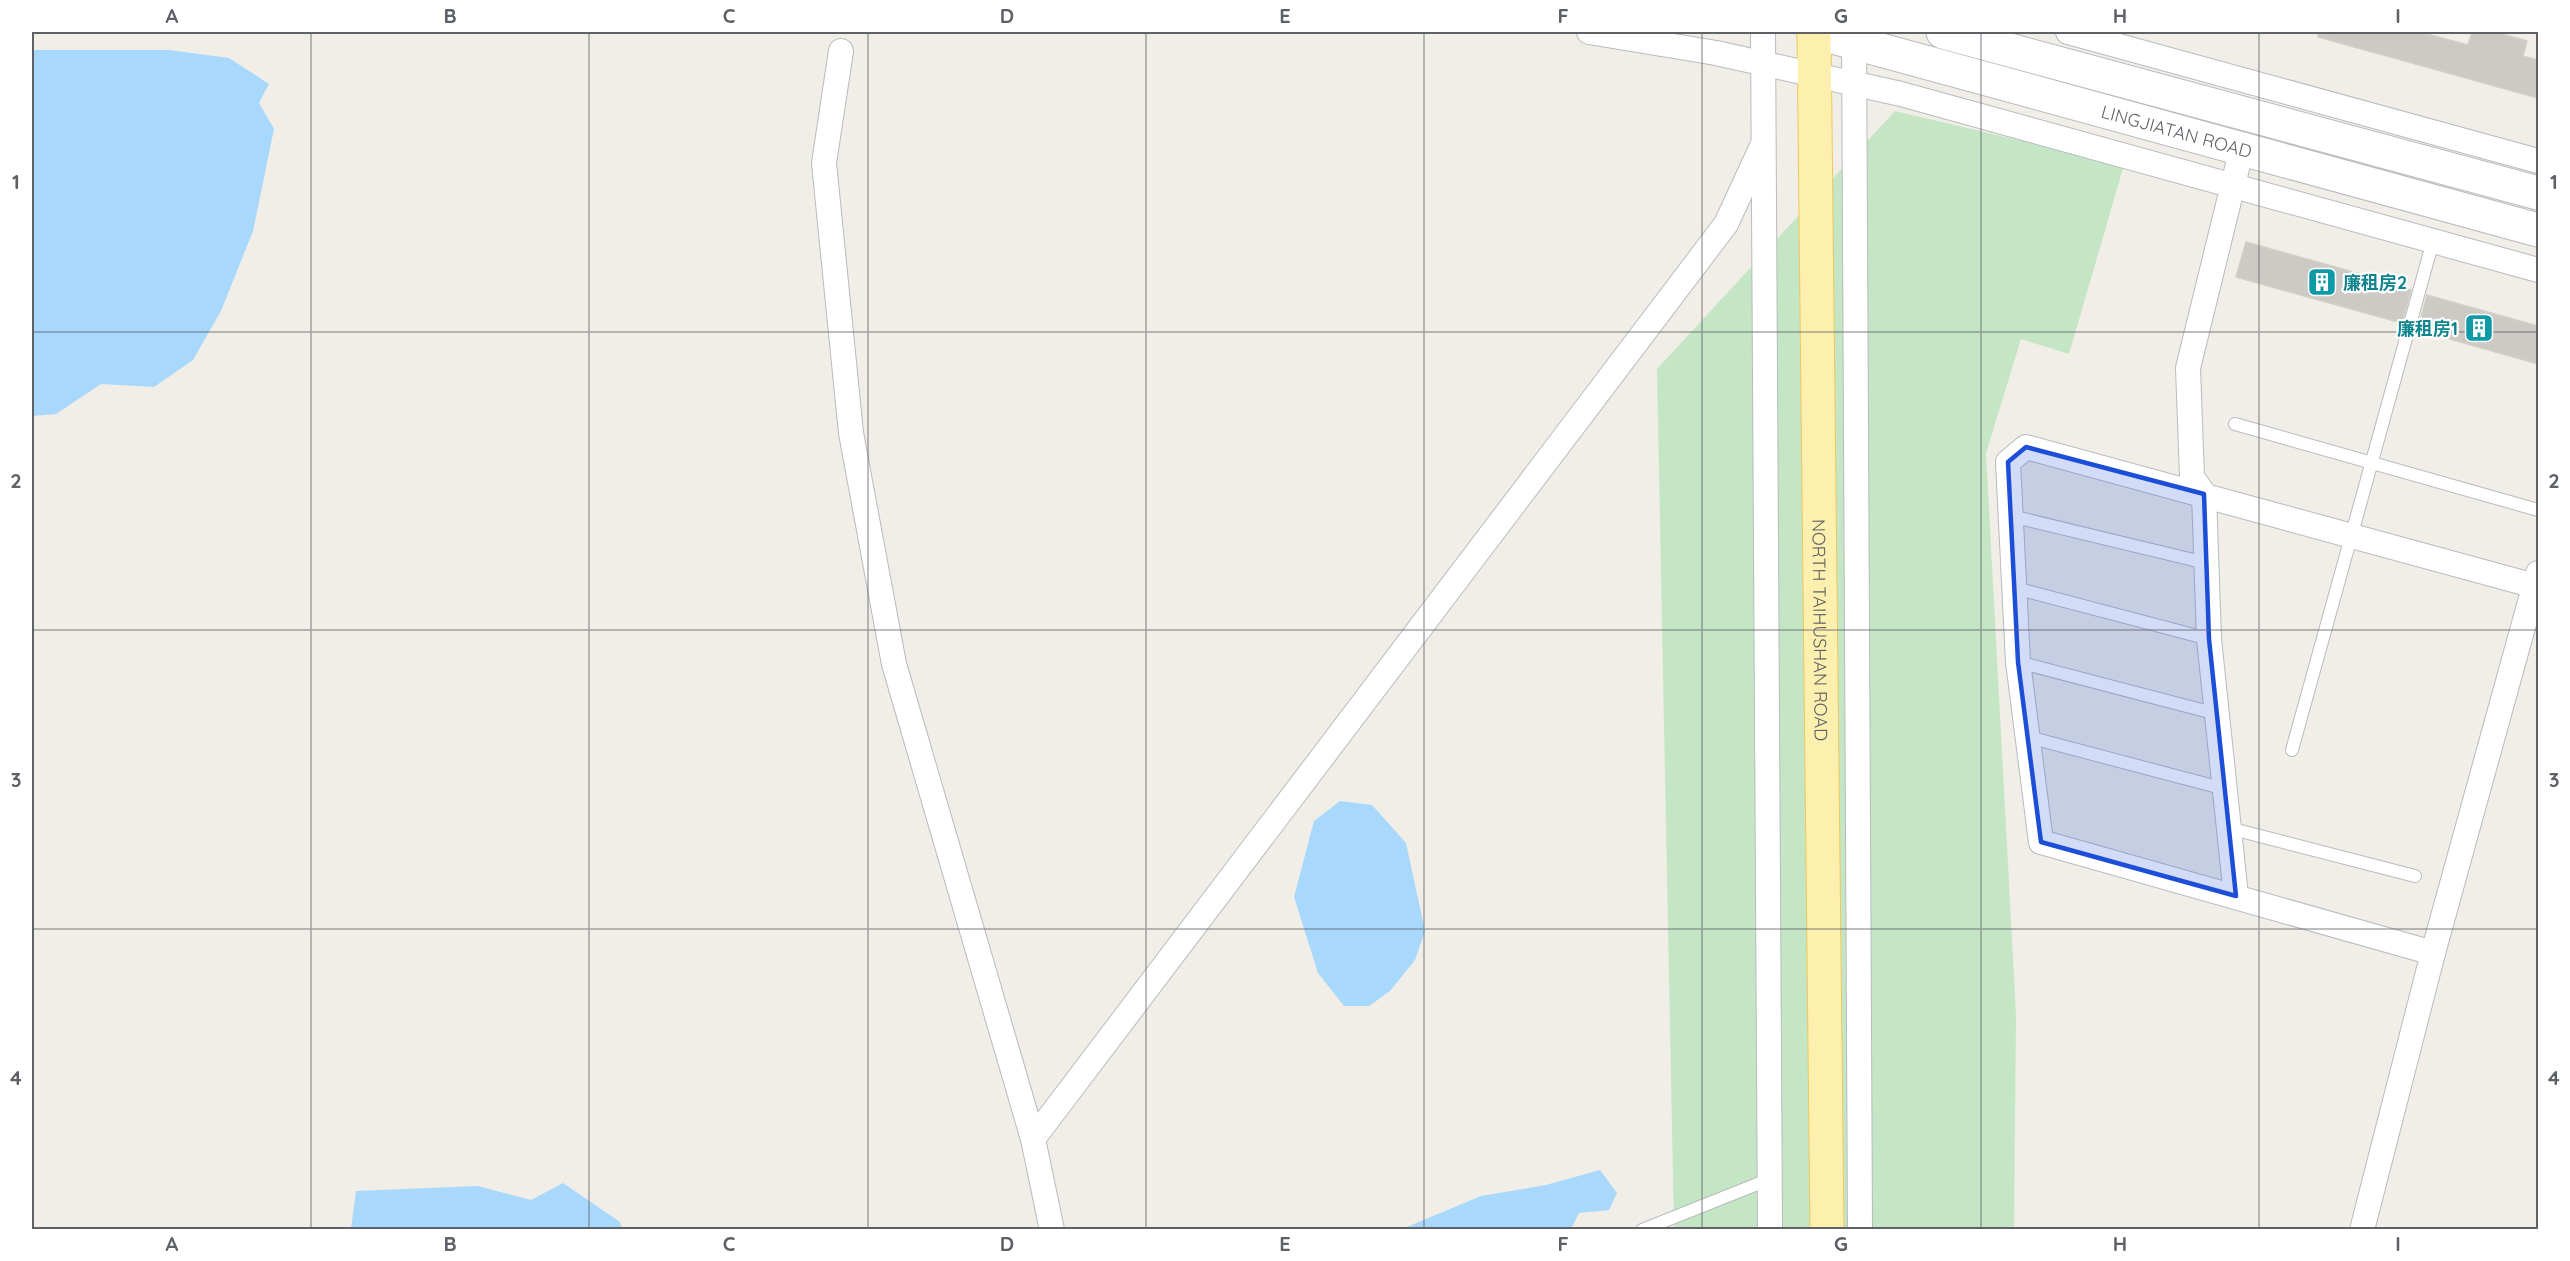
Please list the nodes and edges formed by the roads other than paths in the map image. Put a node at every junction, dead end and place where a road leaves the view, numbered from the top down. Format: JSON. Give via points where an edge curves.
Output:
{"nodes":[{"id":1,"x":1589,"y":32,"type":"edge"},
{"id":2,"x":1763,"y":32,"type":"edge"},
{"id":3,"x":1792,"y":32,"type":"edge"},
{"id":4,"x":1815,"y":32,"type":"edge"},
{"id":5,"x":1943,"y":32,"type":"edge"},
{"id":6,"x":2067,"y":32,"type":"edge"},
{"id":7,"x":1854,"y":37,"type":"edge"},
{"id":8,"x":841,"y":51,"type":"dead end"},
{"id":9,"x":1790,"y":69,"type":"junction"},
{"id":10,"x":1854,"y":84,"type":"junction"},
{"id":11,"x":1763,"y":144,"type":"junction"},
{"id":12,"x":2242,"y":148,"type":"junction"},
{"id":13,"x":2538,"y":160,"type":"edge"},
{"id":14,"x":2231,"y":185,"type":"junction"},
{"id":15,"x":2538,"y":194,"type":"edge"},
{"id":16,"x":2538,"y":229,"type":"edge"},
{"id":17,"x":2433,"y":241,"type":"junction"},
{"id":18,"x":2533,"y":268,"type":"edge"},
{"id":19,"x":2235,"y":424,"type":"dead end"},
{"id":20,"x":2372,"y":463,"type":"junction"},
{"id":21,"x":2204,"y":494,"type":"junction"},
{"id":22,"x":2538,"y":510,"type":"edge"},
{"id":23,"x":2011,"y":516,"type":"junction"},
{"id":24,"x":2351,"y":538,"type":"junction"},
{"id":25,"x":2206,"y":563,"type":"junction"},
{"id":26,"x":2537,"y":579,"type":"edge"},
{"id":27,"x":2014,"y":588,"type":"junction"},
{"id":28,"x":2209,"y":639,"type":"junction"},
{"id":29,"x":2018,"y":662,"type":"junction"},
{"id":30,"x":2217,"y":714,"type":"junction"},
{"id":31,"x":2028,"y":737,"type":"junction"},
{"id":32,"x":2292,"y":750,"type":"dead end"},
{"id":33,"x":2225,"y":789,"type":"junction"},
{"id":34,"x":2229,"y":828,"type":"junction"},
{"id":35,"x":2415,"y":876,"type":"dead end"},
{"id":36,"x":2236,"y":896,"type":"junction"},
{"id":37,"x":2433,"y":953,"type":"junction"},
{"id":38,"x":1033,"y":1139,"type":"junction"},
{"id":39,"x":1770,"y":1179,"type":"junction"},
{"id":40,"x":1052,"y":1230,"type":"edge"},
{"id":41,"x":1642,"y":1230,"type":"edge"},
{"id":42,"x":1770,"y":1230,"type":"edge"},
{"id":43,"x":1804,"y":1230,"type":"edge"},
{"id":44,"x":1827,"y":1230,"type":"edge"},
{"id":45,"x":1860,"y":1230,"type":"edge"},
{"id":46,"x":2362,"y":1230,"type":"edge"}],
"edges":[{"from":1,"to":9,"type":"street"},
{"from":2,"to":9,"type":"street"},
{"from":3,"to":9,"type":"main road","name":"NORTH TAIHUSHAN ROAD"},
{"from":4,"to":7,"type":"main road","name":"LINGJIATAN ROAD"},
{"from":4,"to":9,"type":"main road","name":"NORTH TAIHUSHAN ROAD"},
{"from":5,"to":15,"type":"main road","name":"LINGJIATAN ROAD"},
{"from":6,"to":13,"type":"street"},
{"from":7,"to":10,"type":"street"},
{"from":7,"to":12,"type":"main road","name":"LINGJIATAN ROAD"},
{"from":8,"to":38,"type":"street","via":[[824,163],[851,433],[894,664]]},
{"from":9,"to":10,"type":"street"},
{"from":9,"to":11,"type":"street"},
{"from":9,"to":43,"type":"main road","name":"NORTH TAIHUSHAN ROAD"},
{"from":9,"to":44,"type":"main road","name":"NORTH TAIHUSHAN ROAD"},
{"from":10,"to":14,"type":"street"},
{"from":10,"to":45,"type":"street"},
{"from":11,"to":38,"type":"street","via":[[1726,224]]},
{"from":11,"to":39,"type":"street"},
{"from":12,"to":14,"type":"street"},
{"from":12,"to":16,"type":"main road","name":"LINGJIATAN ROAD"},
{"from":14,"to":17,"type":"street"},
{"from":14,"to":21,"type":"street","via":[[2188,368],[2192,477]]},
{"from":16,"to":18,"type":"street"},
{"from":17,"to":18,"type":"street"},
{"from":17,"to":20,"type":"lane"},
{"from":19,"to":20,"type":"lane"},
{"from":20,"to":22,"type":"lane"},
{"from":20,"to":24,"type":"lane"},
{"from":21,"to":23,"type":"street","via":[[2026,447],[2008,462]]},
{"from":21,"to":24,"type":"street"},
{"from":21,"to":25,"type":"street"},
{"from":23,"to":25,"type":"lane"},
{"from":23,"to":27,"type":"street"},
{"from":24,"to":26,"type":"street"},
{"from":24,"to":32,"type":"lane"},
{"from":25,"to":28,"type":"street"},
{"from":26,"to":37,"type":"street"},
{"from":27,"to":28,"type":"lane"},
{"from":27,"to":29,"type":"street"},
{"from":28,"to":30,"type":"street"},
{"from":29,"to":30,"type":"lane"},
{"from":29,"to":31,"type":"street"},
{"from":30,"to":33,"type":"street"},
{"from":31,"to":33,"type":"lane"},
{"from":31,"to":36,"type":"street","via":[[2041,842]]},
{"from":33,"to":34,"type":"street"},
{"from":34,"to":35,"type":"lane"},
{"from":34,"to":36,"type":"street"},
{"from":36,"to":37,"type":"street"},
{"from":37,"to":46,"type":"street"},
{"from":38,"to":40,"type":"street"},
{"from":39,"to":41,"type":"lane"},
{"from":39,"to":42,"type":"street"}]}
